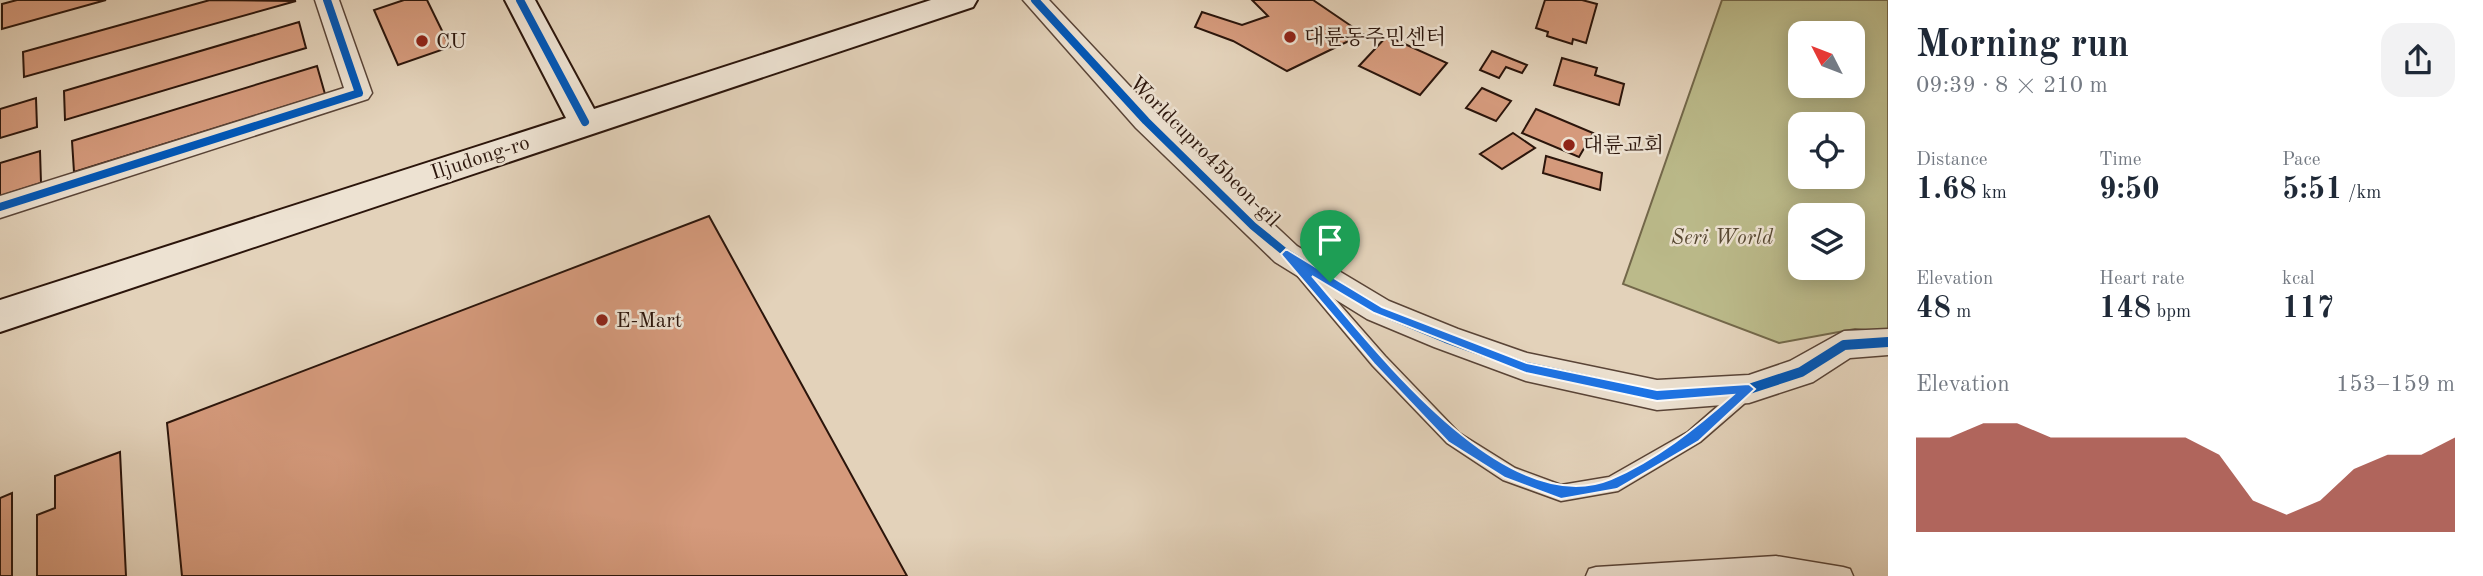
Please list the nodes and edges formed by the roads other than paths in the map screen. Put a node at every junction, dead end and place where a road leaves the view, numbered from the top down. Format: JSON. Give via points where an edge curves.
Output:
{"nodes":[{"id":1,"x":327,"y":0,"type":"edge"},
{"id":2,"x":520,"y":0,"type":"edge"},
{"id":3,"x":962,"y":0,"type":"edge"},
{"id":4,"x":1035,"y":0,"type":"edge"},
{"id":5,"x":585,"y":122,"type":"junction"},
{"id":6,"x":0,"y":206,"type":"edge"},
{"id":7,"x":1286,"y":254,"type":"junction"},
{"id":8,"x":0,"y":316,"type":"edge"},
{"id":9,"x":1888,"y":342,"type":"edge"},
{"id":10,"x":1749,"y":389,"type":"junction"},
{"id":11,"x":1596,"y":576,"type":"edge"},
{"id":12,"x":1843,"y":576,"type":"edge"}],
"edges":[{"from":1,"to":6,"type":"street","via":[[359,93]]},
{"from":2,"to":5,"type":"main road"},
{"from":3,"to":5,"type":"main road","name":"Iljudong-ro"},
{"from":4,"to":7,"type":"street","name":"Worldcupro45beon-gil","via":[[1146,121]]},
{"from":5,"to":8,"type":"main road","name":"Iljudong-ro"},
{"from":7,"to":10,"type":"street","name":"Worldcupro45beon-gil","via":[[1378,310],[1526,368],[1657,395]]},
{"from":7,"to":10,"type":"lane","via":[[1453,438],[1509,474],[1561,493],[1612,485],[1695,437]]},
{"from":9,"to":10,"type":"street","name":"Worldcupro45beon-gil","via":[[1844,345],[1801,372]]},
{"from":11,"to":12,"type":"lane","via":[[1776,565]]}]}
